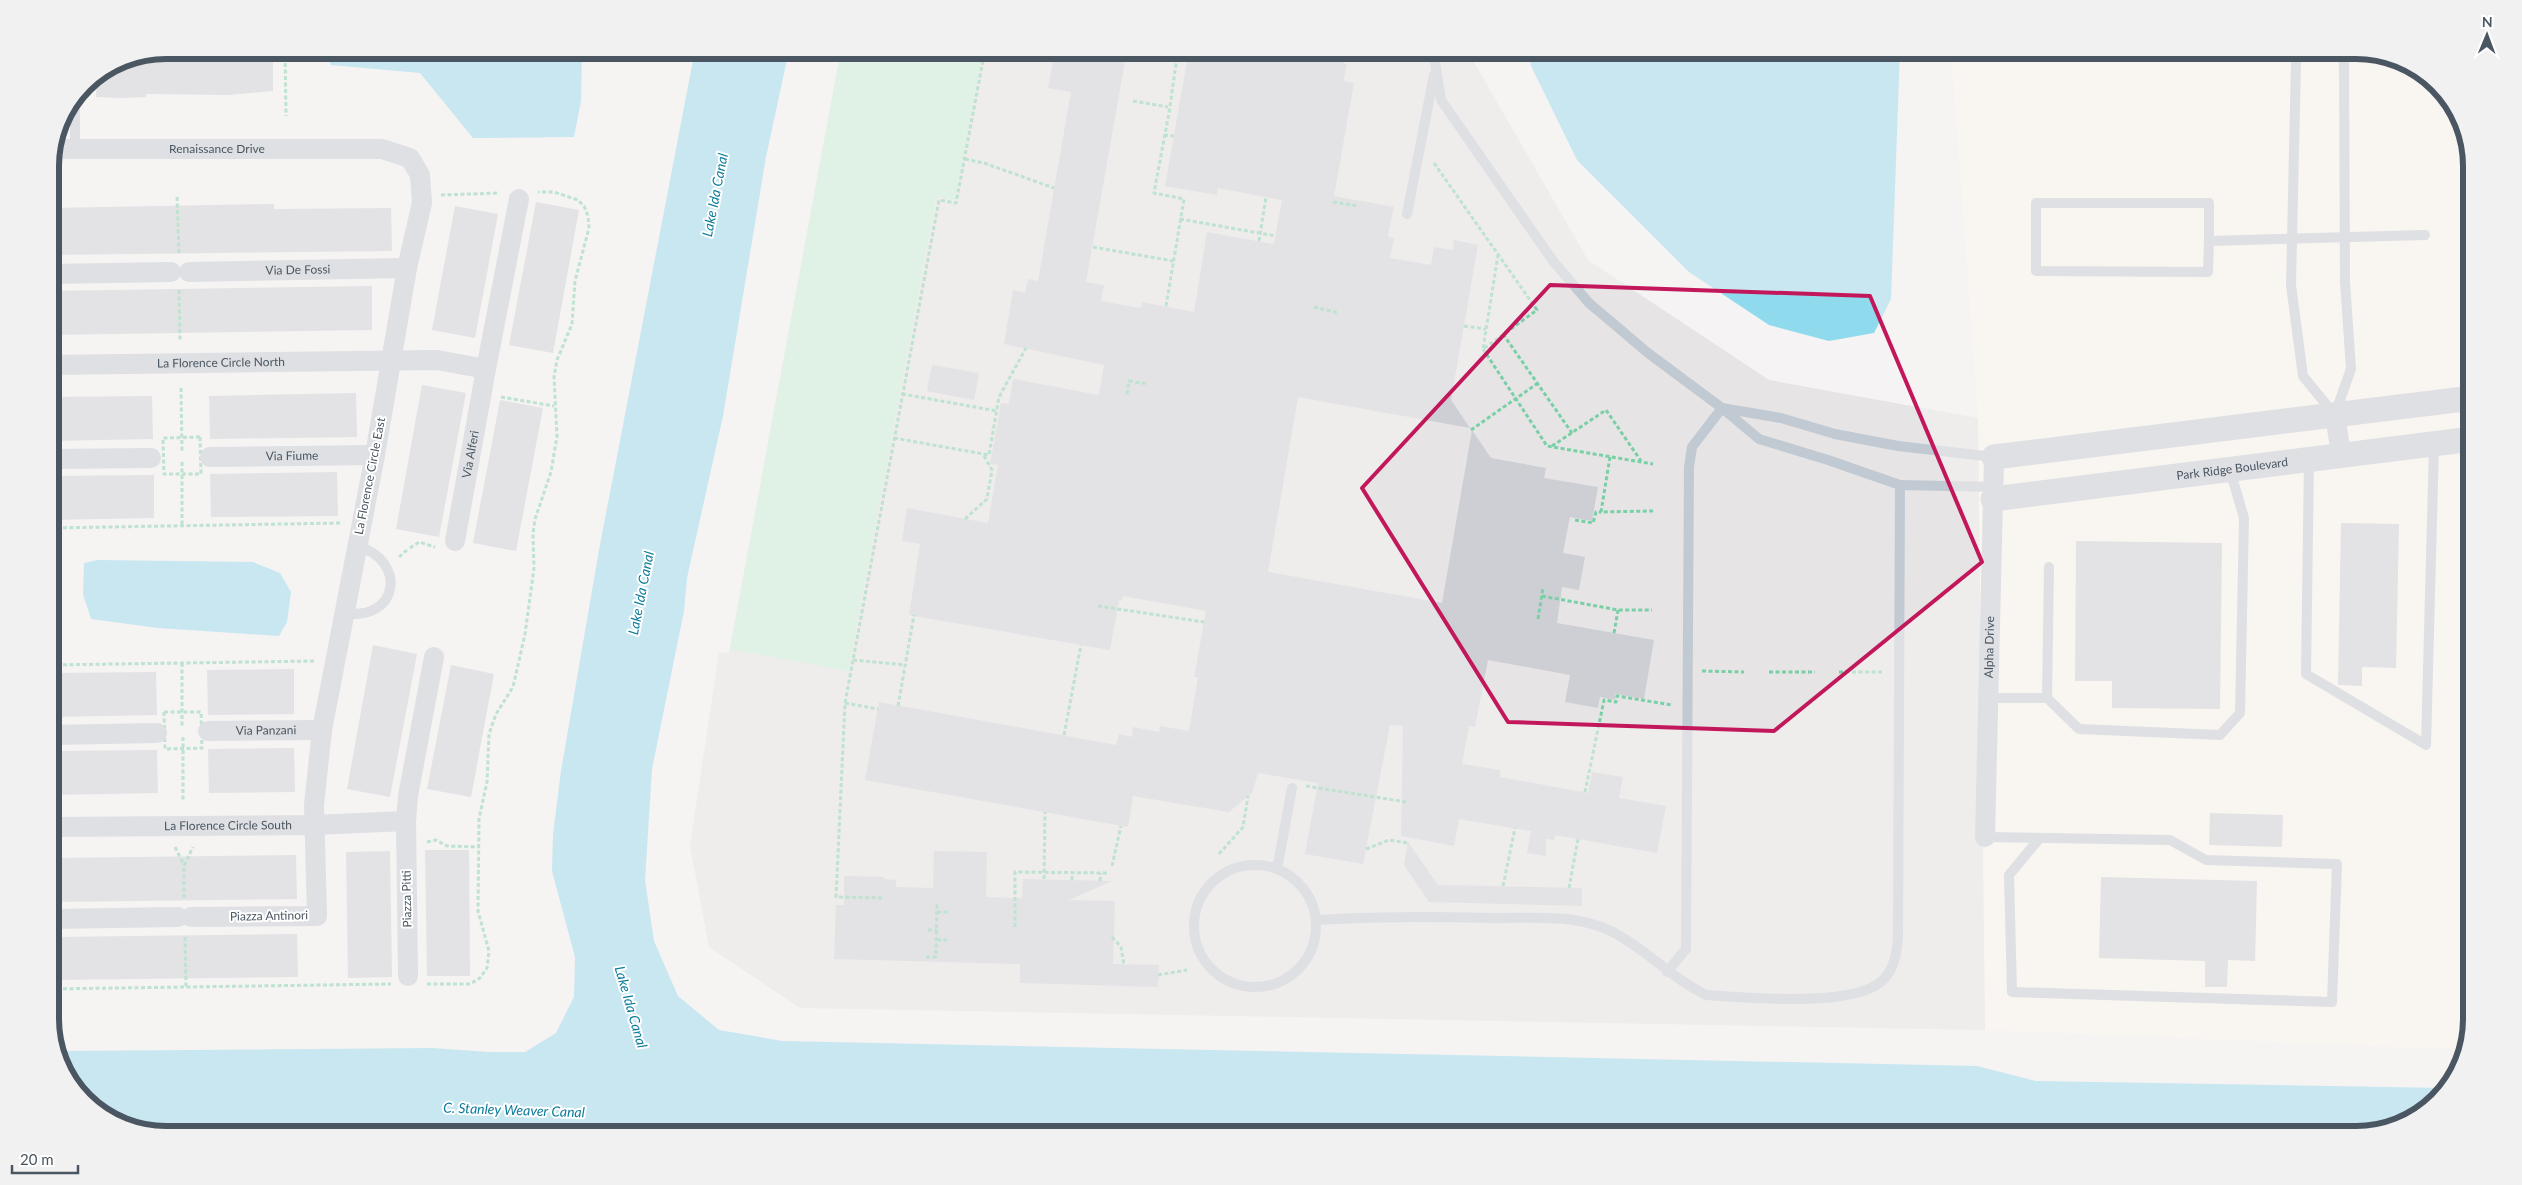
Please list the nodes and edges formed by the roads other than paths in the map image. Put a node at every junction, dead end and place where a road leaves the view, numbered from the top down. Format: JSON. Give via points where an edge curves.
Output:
{"nodes":[{"id":1,"x":1434,"y":59,"type":"edge"},
{"id":2,"x":2297,"y":59,"type":"edge"},
{"id":3,"x":2343,"y":59,"type":"edge"},
{"id":4,"x":1435,"y":69,"type":"junction"},
{"id":5,"x":75,"y":109,"type":"edge"},
{"id":6,"x":60,"y":149,"type":"edge"},
{"id":7,"x":76,"y":149,"type":"junction"},
{"id":8,"x":382,"y":149,"type":"joint"},
{"id":9,"x":519,"y":199,"type":"dead end"},
{"id":10,"x":1407,"y":214,"type":"dead end"},
{"id":11,"x":2425,"y":235,"type":"dead end"},
{"id":12,"x":2345,"y":237,"type":"junction"},
{"id":13,"x":2291,"y":239,"type":"junction"},
{"id":14,"x":2209,"y":240,"type":"junction"},
{"id":15,"x":407,"y":268,"type":"junction"},
{"id":16,"x":59,"y":274,"type":"edge"},
{"id":17,"x":392,"y":360,"type":"junction"},
{"id":18,"x":59,"y":364,"type":"edge"},
{"id":19,"x":486,"y":369,"type":"junction"},
{"id":20,"x":2463,"y":399,"type":"edge"},
{"id":21,"x":1722,"y":408,"type":"junction"},
{"id":22,"x":2335,"y":414,"type":"junction"},
{"id":23,"x":2463,"y":440,"type":"edge"},
{"id":24,"x":2434,"y":444,"type":"junction"},
{"id":25,"x":375,"y":455,"type":"junction"},
{"id":26,"x":2341,"y":455,"type":"junction"},
{"id":27,"x":210,"y":457,"type":"dead end"},
{"id":28,"x":1994,"y":457,"type":"junction"},
{"id":29,"x":151,"y":458,"type":"dead end"},
{"id":30,"x":59,"y":459,"type":"edge"},
{"id":31,"x":2309,"y":460,"type":"junction"},
{"id":32,"x":2230,"y":470,"type":"junction"},
{"id":33,"x":1900,"y":485,"type":"junction"},
{"id":34,"x":1994,"y":493,"type":"junction"},
{"id":35,"x":448,"y":542,"type":"road end"},
{"id":36,"x":357,"y":546,"type":"junction"},
{"id":37,"x":2049,"y":567,"type":"dead end"},
{"id":38,"x":344,"y":613,"type":"junction"},
{"id":39,"x":434,"y":657,"type":"dead end"},
{"id":40,"x":1989,"y":698,"type":"junction"},
{"id":41,"x":2047,"y":698,"type":"junction"},
{"id":42,"x":322,"y":730,"type":"junction"},
{"id":43,"x":208,"y":731,"type":"dead end"},
{"id":44,"x":157,"y":733,"type":"dead end"},
{"id":45,"x":59,"y":735,"type":"edge"},
{"id":46,"x":1292,"y":788,"type":"road end"},
{"id":47,"x":406,"y":821,"type":"junction"},
{"id":48,"x":314,"y":825,"type":"junction"},
{"id":49,"x":59,"y":827,"type":"edge"},
{"id":50,"x":1985,"y":837,"type":"joint"},
{"id":51,"x":2039,"y":839,"type":"junction"},
{"id":52,"x":1276,"y":869,"type":"junction"},
{"id":53,"x":59,"y":919,"type":"edge"},
{"id":54,"x":1316,"y":920,"type":"junction"},
{"id":55,"x":1668,"y":972,"type":"junction"},
{"id":56,"x":408,"y":976,"type":"dead end"}],
"edges":[{"from":1,"to":4,"type":"lane"},
{"from":2,"to":13,"type":"lane"},
{"from":3,"to":12,"type":"lane"},
{"from":4,"to":10,"type":"lane"},
{"from":4,"to":21,"type":"lane","via":[[1441,100],[1553,261],[1589,303],[1648,354]]},
{"from":5,"to":7,"type":"lane"},
{"from":6,"to":7,"type":"street","name":"Renaissance Drive"},
{"from":7,"to":8,"type":"street","name":"Renaissance Drive"},
{"from":8,"to":15,"type":"street","name":"La Florence Circle East","via":[[410,158],[420,175],[422,203]]},
{"from":9,"to":19,"type":"street","name":"Via Alferi"},
{"from":11,"to":12,"type":"lane"},
{"from":12,"to":13,"type":"lane"},
{"from":12,"to":22,"type":"lane","via":[[2351,369]]},
{"from":13,"to":14,"type":"lane"},
{"from":13,"to":22,"type":"lane","via":[[2291,285],[2303,376]]},
{"from":14,"to":14,"type":"lane","via":[[2209,203],[2036,203],[2036,271],[2208,272]]},
{"from":15,"to":16,"type":"street","name":"Via De Fossi"},
{"from":15,"to":17,"type":"street","name":"La Florence Circle East"},
{"from":17,"to":18,"type":"street","name":"La Florence Circle North"},
{"from":17,"to":19,"type":"street","via":[[437,360]]},
{"from":17,"to":25,"type":"street","name":"La Florence Circle East"},
{"from":19,"to":35,"type":"street","name":"Via Alferi"},
{"from":20,"to":22,"type":"street"},
{"from":21,"to":28,"type":"lane","via":[[1781,418],[1835,434]]},
{"from":21,"to":33,"type":"lane","via":[[1759,440]]},
{"from":21,"to":55,"type":"lane","via":[[1692,447],[1689,467],[1686,949]]},
{"from":22,"to":26,"type":"street"},
{"from":22,"to":28,"type":"street"},
{"from":23,"to":24,"type":"street","name":"Park Ridge Boulevard"},
{"from":24,"to":26,"type":"street","name":"Park Ridge Boulevard"},
{"from":24,"to":31,"type":"lane","via":[[2426,745],[2306,674]]},
{"from":25,"to":27,"type":"street","name":"Via Fiume"},
{"from":25,"to":36,"type":"street","name":"La Florence Circle East"},
{"from":26,"to":31,"type":"street","name":"Park Ridge Boulevard"},
{"from":28,"to":34,"type":"street","name":"Alpha Drive"},
{"from":29,"to":30,"type":"street"},
{"from":31,"to":32,"type":"street","name":"Park Ridge Boulevard"},
{"from":32,"to":34,"type":"street","name":"Park Ridge Boulevard"},
{"from":32,"to":41,"type":"lane","via":[[2244,518],[2240,713],[2220,735],[2079,729]]},
{"from":33,"to":34,"type":"lane"},
{"from":33,"to":55,"type":"lane","via":[[1898,936],[1893,964],[1884,978],[1870,989],[1853,995],[1825,998],[1706,995]]},
{"from":34,"to":40,"type":"street","name":"Alpha Drive"},
{"from":36,"to":38,"type":"street","name":"La Florence Circle East"},
{"from":36,"to":38,"type":"lane","via":[[372,551],[387,566],[390,588],[384,604],[374,611],[356,615]]},
{"from":37,"to":41,"type":"lane"},
{"from":38,"to":42,"type":"street","name":"La Florence Circle East"},
{"from":39,"to":47,"type":"street"},
{"from":40,"to":41,"type":"lane"},
{"from":40,"to":50,"type":"street","name":"Alpha Drive"},
{"from":42,"to":43,"type":"street","name":"Via Panzani"},
{"from":42,"to":48,"type":"street","name":"La Florence Circle East"},
{"from":44,"to":45,"type":"street"},
{"from":46,"to":52,"type":"lane"},
{"from":47,"to":48,"type":"street","name":"La Florence Circle South"},
{"from":47,"to":56,"type":"street","name":"Piazza Pitti"},
{"from":48,"to":49,"type":"street","name":"La Florence Circle South"},
{"from":48,"to":53,"type":"street","name":"Piazza Antinori","via":[[317,916]]},
{"from":50,"to":51,"type":"lane"},
{"from":51,"to":51,"type":"lane","via":[[2170,840],[2206,860],[2338,864],[2332,1002],[2012,992],[2009,875]]},
{"from":52,"to":54,"type":"lane","via":[[1289,875],[1304,889],[1314,907]]},
{"from":52,"to":54,"type":"lane","via":[[1263,866],[1236,868],[1224,874],[1204,893],[1196,912],[1195,932],[1197,946],[1208,964],[1234,984],[1248,987],[1275,984],[1298,970],[1307,959],[1313,947]]},
{"from":54,"to":55,"type":"lane","via":[[1405,916],[1571,919],[1611,932]]}]}
